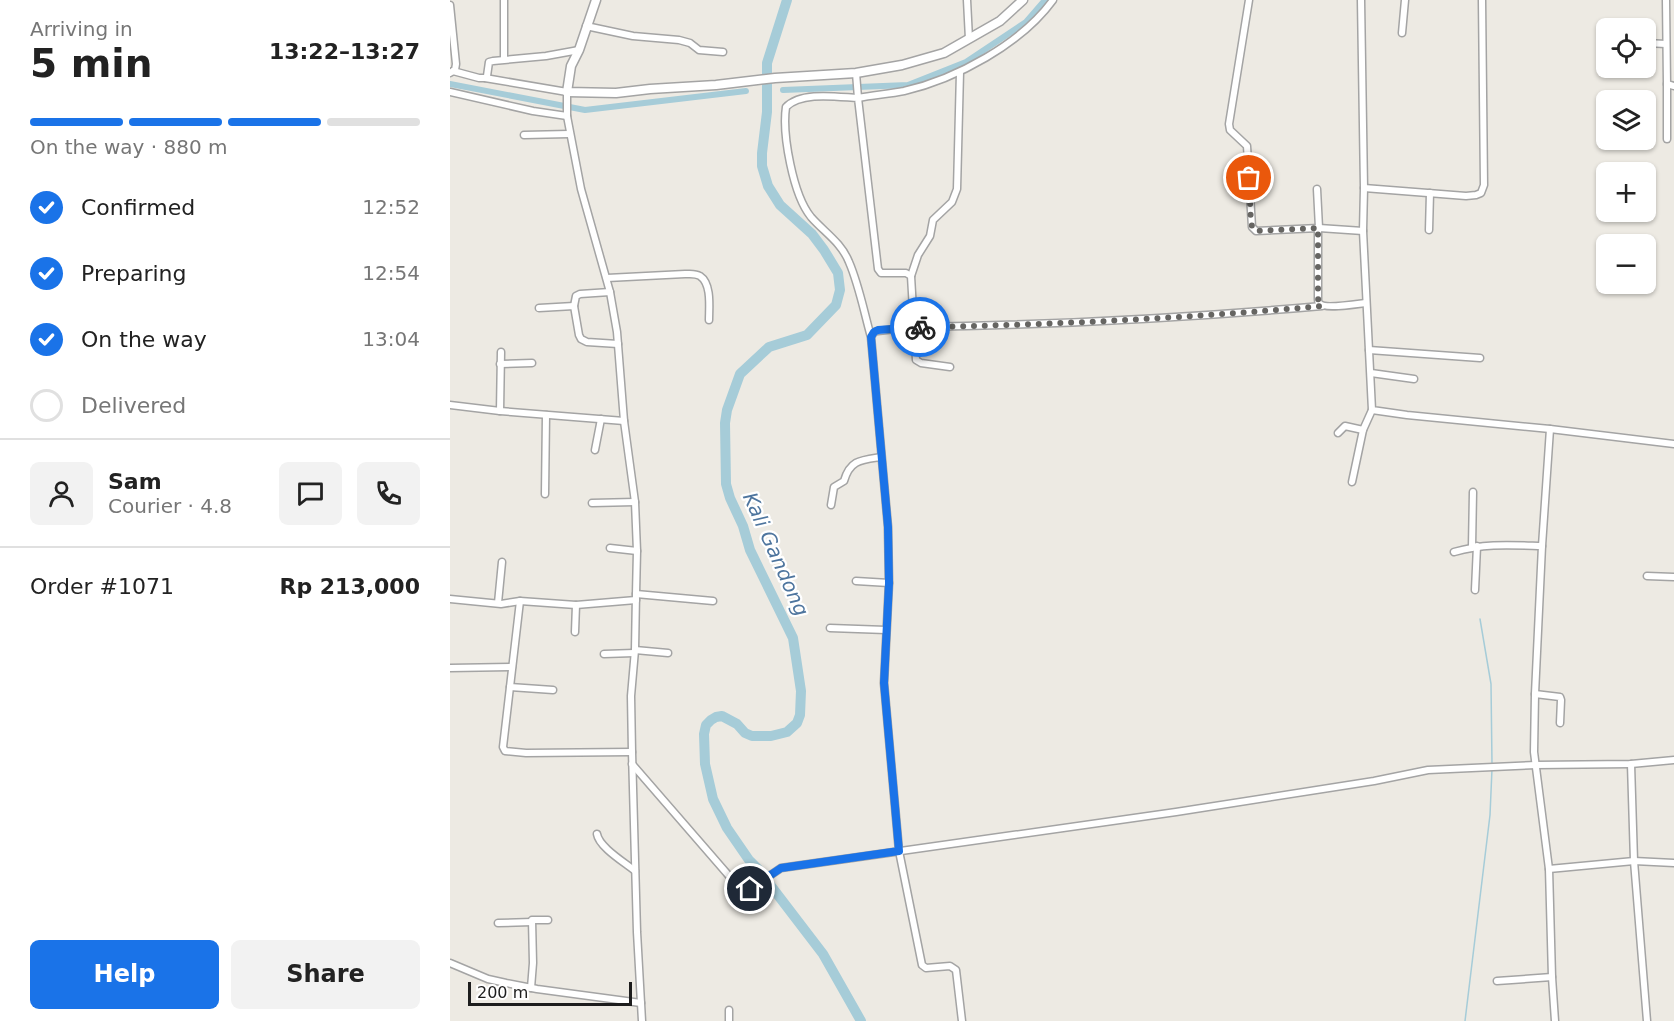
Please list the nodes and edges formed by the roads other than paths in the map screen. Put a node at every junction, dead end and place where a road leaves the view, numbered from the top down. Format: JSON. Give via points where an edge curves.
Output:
{"nodes":[{"id":1,"x":504,"y":0,"type":"edge"},
{"id":2,"x":596,"y":0,"type":"edge"},
{"id":3,"x":967,"y":0,"type":"edge"},
{"id":4,"x":1023,"y":0,"type":"edge"},
{"id":5,"x":1053,"y":0,"type":"edge"},
{"id":6,"x":1249,"y":0,"type":"edge"},
{"id":7,"x":1361,"y":0,"type":"edge"},
{"id":8,"x":1405,"y":0,"type":"edge"},
{"id":9,"x":1482,"y":0,"type":"edge"},
{"id":10,"x":1666,"y":0,"type":"edge"},
{"id":11,"x":450,"y":5,"type":"edge"},
{"id":12,"x":586,"y":26,"type":"junction"},
{"id":13,"x":1402,"y":33,"type":"dead end"},
{"id":14,"x":969,"y":39,"type":"junction"},
{"id":15,"x":1656,"y":44,"type":"edge"},
{"id":16,"x":1666,"y":44,"type":"junction"},
{"id":17,"x":579,"y":50,"type":"junction"},
{"id":18,"x":723,"y":52,"type":"dead end"},
{"id":19,"x":504,"y":59,"type":"junction"},
{"id":20,"x":452,"y":72,"type":"edge"},
{"id":21,"x":960,"y":72,"type":"junction"},
{"id":22,"x":856,"y":76,"type":"junction"},
{"id":23,"x":485,"y":78,"type":"junction"},
{"id":24,"x":1670,"y":85,"type":"edge"},
{"id":25,"x":450,"y":92,"type":"edge"},
{"id":26,"x":858,"y":94,"type":"junction"},
{"id":27,"x":567,"y":95,"type":"junction"},
{"id":28,"x":567,"y":113,"type":"junction"},
{"id":29,"x":569,"y":134,"type":"junction"},
{"id":30,"x":524,"y":135,"type":"dead end"},
{"id":31,"x":1667,"y":139,"type":"dead end"},
{"id":32,"x":1364,"y":188,"type":"junction"},
{"id":33,"x":1317,"y":189,"type":"dead end"},
{"id":34,"x":1430,"y":193,"type":"junction"},
{"id":35,"x":1318,"y":228,"type":"junction"},
{"id":36,"x":1429,"y":230,"type":"dead end"},
{"id":37,"x":1363,"y":231,"type":"junction"},
{"id":38,"x":911,"y":276,"type":"junction"},
{"id":39,"x":607,"y":278,"type":"junction"},
{"id":40,"x":610,"y":292,"type":"junction"},
{"id":41,"x":1365,"y":303,"type":"junction"},
{"id":42,"x":574,"y":306,"type":"junction"},
{"id":43,"x":1322,"y":306,"type":"junction"},
{"id":44,"x":539,"y":308,"type":"dead end"},
{"id":45,"x":709,"y":320,"type":"dead end"},
{"id":46,"x":914,"y":327,"type":"junction"},
{"id":47,"x":871,"y":337,"type":"junction"},
{"id":48,"x":618,"y":344,"type":"junction"},
{"id":49,"x":1369,"y":350,"type":"junction"},
{"id":50,"x":501,"y":352,"type":"dead end"},
{"id":51,"x":1480,"y":358,"type":"dead end"},
{"id":52,"x":532,"y":363,"type":"dead end"},
{"id":53,"x":500,"y":364,"type":"junction"},
{"id":54,"x":950,"y":367,"type":"dead end"},
{"id":55,"x":1371,"y":373,"type":"junction"},
{"id":56,"x":1414,"y":379,"type":"dead end"},
{"id":57,"x":450,"y":405,"type":"edge"},
{"id":58,"x":1372,"y":410,"type":"junction"},
{"id":59,"x":500,"y":411,"type":"junction"},
{"id":60,"x":546,"y":415,"type":"junction"},
{"id":61,"x":601,"y":419,"type":"junction"},
{"id":62,"x":624,"y":421,"type":"junction"},
{"id":63,"x":1550,"y":429,"type":"junction"},
{"id":64,"x":1363,"y":430,"type":"junction"},
{"id":65,"x":1338,"y":433,"type":"dead end"},
{"id":66,"x":1674,"y":444,"type":"edge"},
{"id":67,"x":595,"y":450,"type":"dead end"},
{"id":68,"x":881,"y":457,"type":"junction"},
{"id":69,"x":1352,"y":482,"type":"dead end"},
{"id":70,"x":1473,"y":492,"type":"dead end"},
{"id":71,"x":545,"y":494,"type":"dead end"},
{"id":72,"x":591,"y":502,"type":"dead end"},
{"id":73,"x":634,"y":502,"type":"junction"},
{"id":74,"x":831,"y":505,"type":"dead end"},
{"id":75,"x":1475,"y":546,"type":"junction"},
{"id":76,"x":1542,"y":546,"type":"junction"},
{"id":77,"x":610,"y":548,"type":"dead end"},
{"id":78,"x":637,"y":550,"type":"junction"},
{"id":79,"x":1454,"y":552,"type":"dead end"},
{"id":80,"x":502,"y":562,"type":"dead end"},
{"id":81,"x":1647,"y":576,"type":"dead end"},
{"id":82,"x":1674,"y":577,"type":"edge"},
{"id":83,"x":856,"y":581,"type":"dead end"},
{"id":84,"x":889,"y":583,"type":"junction"},
{"id":85,"x":1475,"y":590,"type":"dead end"},
{"id":86,"x":636,"y":597,"type":"junction"},
{"id":87,"x":450,"y":599,"type":"edge"},
{"id":88,"x":520,"y":601,"type":"junction"},
{"id":89,"x":712,"y":601,"type":"dead end"},
{"id":90,"x":498,"y":603,"type":"junction"},
{"id":91,"x":576,"y":605,"type":"junction"},
{"id":92,"x":830,"y":628,"type":"dead end"},
{"id":93,"x":886,"y":630,"type":"junction"},
{"id":94,"x":576,"y":632,"type":"dead end"},
{"id":95,"x":635,"y":651,"type":"junction"},
{"id":96,"x":604,"y":654,"type":"dead end"},
{"id":97,"x":668,"y":654,"type":"dead end"},
{"id":98,"x":512,"y":667,"type":"junction"},
{"id":99,"x":450,"y":668,"type":"edge"},
{"id":100,"x":510,"y":687,"type":"junction"},
{"id":101,"x":553,"y":690,"type":"dead end"},
{"id":102,"x":1535,"y":694,"type":"junction"},
{"id":103,"x":1560,"y":723,"type":"dead end"},
{"id":104,"x":632,"y":752,"type":"junction"},
{"id":105,"x":1674,"y":760,"type":"edge"},
{"id":106,"x":632,"y":764,"type":"junction"},
{"id":107,"x":1631,"y":764,"type":"junction"},
{"id":108,"x":1536,"y":765,"type":"junction"},
{"id":109,"x":597,"y":834,"type":"dead end"},
{"id":110,"x":899,"y":851,"type":"junction"},
{"id":111,"x":1634,"y":861,"type":"junction"},
{"id":112,"x":1674,"y":863,"type":"edge"},
{"id":113,"x":1549,"y":869,"type":"junction"},
{"id":114,"x":635,"y":871,"type":"junction"},
{"id":115,"x":548,"y":920,"type":"dead end"},
{"id":116,"x":532,"y":922,"type":"junction"},
{"id":117,"x":498,"y":923,"type":"dead end"},
{"id":118,"x":450,"y":963,"type":"edge"},
{"id":119,"x":1552,"y":977,"type":"junction"},
{"id":120,"x":1497,"y":981,"type":"dead end"},
{"id":121,"x":531,"y":988,"type":"junction"},
{"id":122,"x":641,"y":1003,"type":"junction"},
{"id":123,"x":729,"y":1010,"type":"dead end"},
{"id":124,"x":642,"y":1021,"type":"edge"},
{"id":125,"x":729,"y":1021,"type":"edge"},
{"id":126,"x":962,"y":1021,"type":"edge"},
{"id":127,"x":1556,"y":1021,"type":"edge"},
{"id":128,"x":1647,"y":1021,"type":"edge"}],
"edges":[{"from":1,"to":19,"type":"street"},
{"from":2,"to":12,"type":"street"},
{"from":3,"to":14,"type":"street"},
{"from":4,"to":14,"type":"street","via":[[1000,21]]},
{"from":5,"to":21,"type":"street","via":[[1016,38]]},
{"from":6,"to":35,"type":"street","via":[[1229,124],[1230,130],[1247,146],[1251,224],[1256,231]]},
{"from":7,"to":32,"type":"street"},
{"from":8,"to":13,"type":"street"},
{"from":9,"to":34,"type":"street","via":[[1484,186],[1476,195]]},
{"from":10,"to":16,"type":"street"},
{"from":11,"to":20,"type":"street","via":[[456,64]]},
{"from":12,"to":17,"type":"street"},
{"from":12,"to":18,"type":"street","via":[[680,40],[699,50]]},
{"from":14,"to":22,"type":"street","via":[[944,53]]},
{"from":15,"to":16,"type":"street"},
{"from":16,"to":24,"type":"street"},
{"from":17,"to":19,"type":"street"},
{"from":17,"to":27,"type":"street","via":[[571,66]]},
{"from":19,"to":23,"type":"street","via":[[489,62]]},
{"from":20,"to":23,"type":"street"},
{"from":21,"to":26,"type":"street","via":[[903,91]]},
{"from":21,"to":38,"type":"street","via":[[955,196],[933,220],[930,236]]},
{"from":22,"to":26,"type":"street"},
{"from":22,"to":27,"type":"street","via":[[775,78]]},
{"from":23,"to":27,"type":"street"},
{"from":24,"to":31,"type":"street"},
{"from":25,"to":28,"type":"street","via":[[533,111]]},
{"from":26,"to":38,"type":"street","via":[[878,269],[881,273]]},
{"from":26,"to":47,"type":"street","via":[[798,99],[786,107],[785,115],[798,195],[849,261]]},
{"from":27,"to":28,"type":"street"},
{"from":28,"to":29,"type":"street"},
{"from":29,"to":30,"type":"street"},
{"from":29,"to":39,"type":"street"},
{"from":32,"to":34,"type":"street"},
{"from":32,"to":37,"type":"street"},
{"from":33,"to":35,"type":"street"},
{"from":34,"to":36,"type":"street"},
{"from":35,"to":37,"type":"street"},
{"from":35,"to":43,"type":"street","via":[[1318,299]]},
{"from":37,"to":41,"type":"street"},
{"from":38,"to":46,"type":"street"},
{"from":39,"to":40,"type":"street"},
{"from":39,"to":45,"type":"street","via":[[695,274],[706,286]]},
{"from":40,"to":42,"type":"street","via":[[578,294]]},
{"from":40,"to":48,"type":"street"},
{"from":41,"to":43,"type":"street"},
{"from":41,"to":49,"type":"street"},
{"from":42,"to":44,"type":"street"},
{"from":42,"to":48,"type":"street","via":[[581,339]]},
{"from":43,"to":46,"type":"street","via":[[1209,316]]},
{"from":46,"to":47,"type":"street","via":[[878,330]]},
{"from":46,"to":54,"type":"street","via":[[916,360]]},
{"from":47,"to":68,"type":"street"},
{"from":48,"to":62,"type":"street"},
{"from":49,"to":51,"type":"street"},
{"from":49,"to":55,"type":"street"},
{"from":50,"to":53,"type":"street"},
{"from":52,"to":53,"type":"street"},
{"from":53,"to":59,"type":"street"},
{"from":55,"to":56,"type":"street"},
{"from":55,"to":58,"type":"street"},
{"from":57,"to":59,"type":"street"},
{"from":58,"to":63,"type":"street"},
{"from":58,"to":64,"type":"street"},
{"from":59,"to":60,"type":"street"},
{"from":60,"to":61,"type":"street"},
{"from":60,"to":71,"type":"street"},
{"from":61,"to":62,"type":"street"},
{"from":61,"to":67,"type":"street"},
{"from":62,"to":73,"type":"street"},
{"from":63,"to":66,"type":"street"},
{"from":63,"to":76,"type":"street"},
{"from":64,"to":65,"type":"street","via":[[1345,426]]},
{"from":64,"to":69,"type":"street"},
{"from":68,"to":74,"type":"street","via":[[851,466],[844,481],[834,487]]},
{"from":68,"to":84,"type":"street"},
{"from":70,"to":75,"type":"street"},
{"from":72,"to":73,"type":"street"},
{"from":73,"to":78,"type":"street"},
{"from":75,"to":76,"type":"street"},
{"from":75,"to":79,"type":"street"},
{"from":75,"to":85,"type":"street"},
{"from":76,"to":102,"type":"street"},
{"from":77,"to":78,"type":"street"},
{"from":78,"to":86,"type":"street"},
{"from":80,"to":90,"type":"street"},
{"from":81,"to":82,"type":"street"},
{"from":83,"to":84,"type":"street"},
{"from":84,"to":93,"type":"street"},
{"from":86,"to":89,"type":"street"},
{"from":86,"to":91,"type":"street"},
{"from":86,"to":95,"type":"street"},
{"from":87,"to":90,"type":"street"},
{"from":88,"to":90,"type":"street"},
{"from":88,"to":91,"type":"street"},
{"from":88,"to":98,"type":"street"},
{"from":91,"to":94,"type":"street"},
{"from":92,"to":93,"type":"street"},
{"from":93,"to":110,"type":"street","via":[[884,683]]},
{"from":95,"to":96,"type":"street"},
{"from":95,"to":97,"type":"street"},
{"from":95,"to":104,"type":"street"},
{"from":98,"to":99,"type":"street"},
{"from":98,"to":100,"type":"street"},
{"from":100,"to":101,"type":"street"},
{"from":100,"to":104,"type":"street","via":[[504,751]]},
{"from":102,"to":103,"type":"street","via":[[1560,697]]},
{"from":102,"to":108,"type":"street"},
{"from":104,"to":106,"type":"street"},
{"from":105,"to":107,"type":"street"},
{"from":106,"to":110,"type":"street","via":[[741,891],[781,868]]},
{"from":106,"to":114,"type":"street"},
{"from":107,"to":108,"type":"street"},
{"from":107,"to":111,"type":"street"},
{"from":108,"to":110,"type":"street","via":[[1428,770],[1176,812]]},
{"from":108,"to":113,"type":"street"},
{"from":109,"to":114,"type":"street","via":[[605,847]]},
{"from":110,"to":126,"type":"street","via":[[922,965],[957,970]]},
{"from":111,"to":112,"type":"street"},
{"from":111,"to":113,"type":"street"},
{"from":111,"to":128,"type":"street"},
{"from":113,"to":119,"type":"street"},
{"from":114,"to":122,"type":"street"},
{"from":115,"to":116,"type":"street"},
{"from":116,"to":117,"type":"street"},
{"from":116,"to":121,"type":"street"},
{"from":118,"to":121,"type":"street","via":[[488,979]]},
{"from":119,"to":120,"type":"street"},
{"from":119,"to":127,"type":"street"},
{"from":121,"to":122,"type":"street"},
{"from":122,"to":124,"type":"street"},
{"from":123,"to":125,"type":"street"}]}
